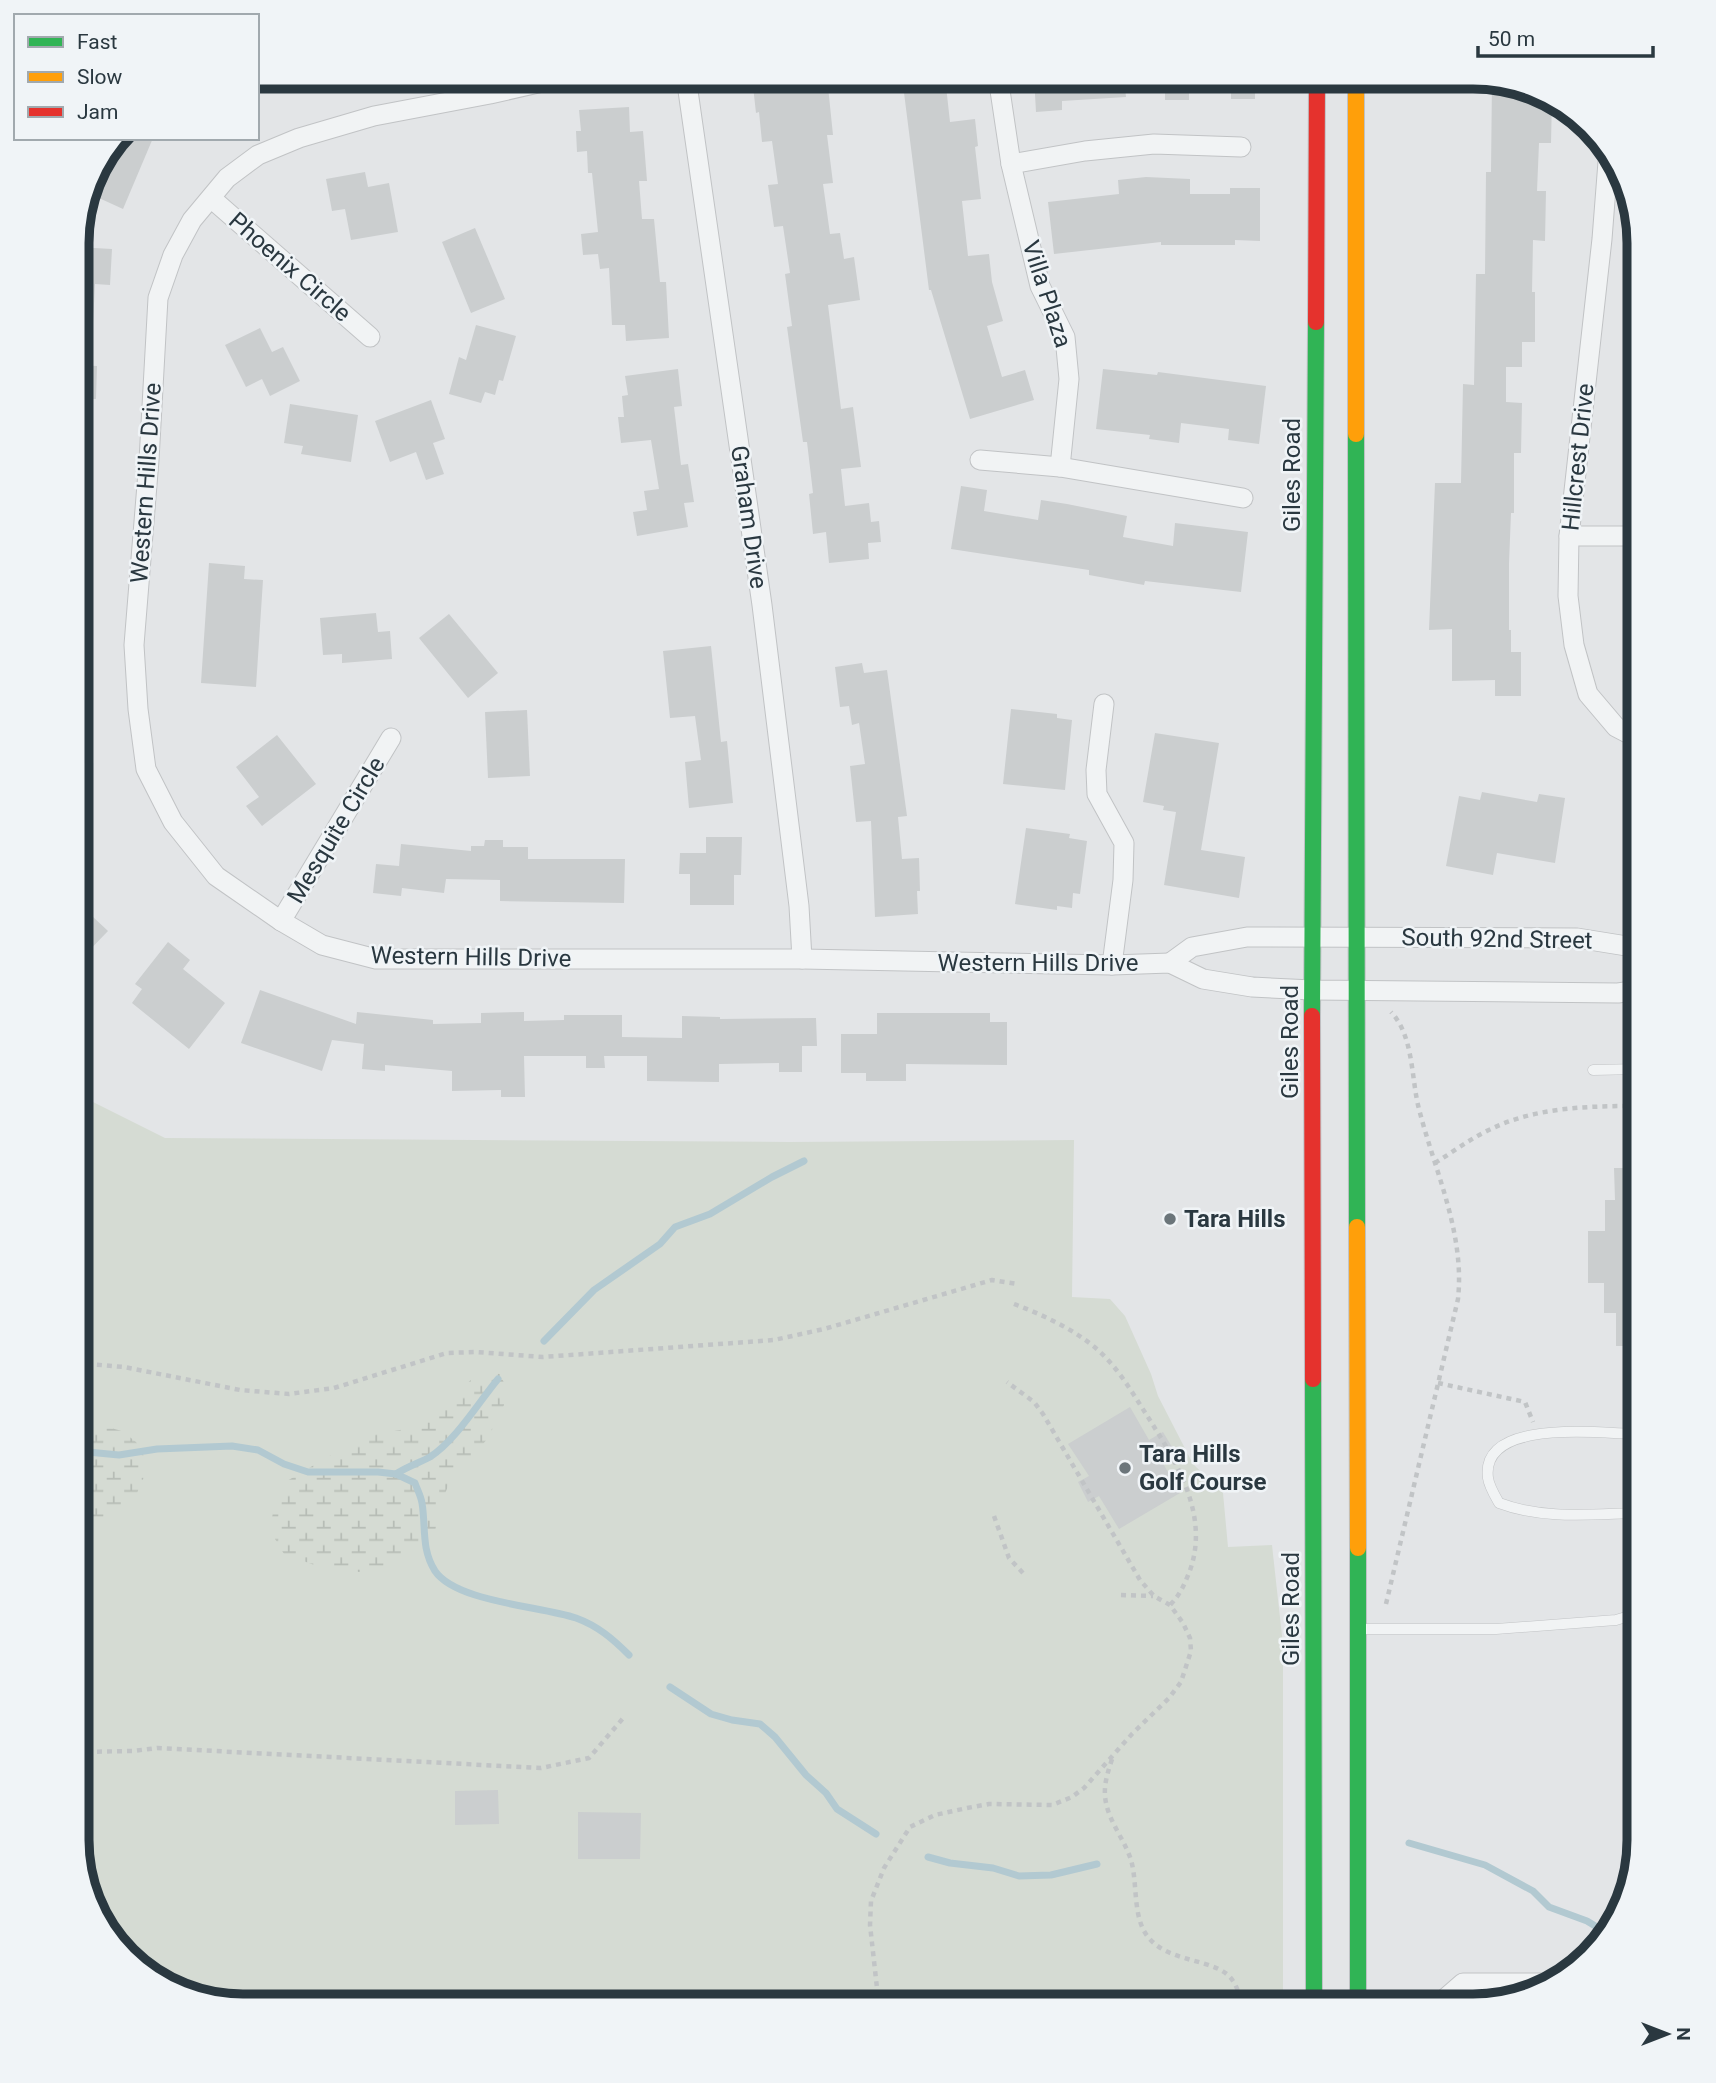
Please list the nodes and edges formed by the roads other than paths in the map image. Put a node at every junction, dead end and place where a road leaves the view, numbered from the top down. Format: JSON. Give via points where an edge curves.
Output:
{"nodes":[{"id":1,"x":510,"y":89,"type":"edge"},
{"id":2,"x":688,"y":89,"type":"edge"},
{"id":3,"x":1000,"y":90,"type":"edge"},
{"id":4,"x":1317,"y":90,"type":"edge"},
{"id":5,"x":1356,"y":90,"type":"edge"},
{"id":6,"x":1241,"y":147,"type":"dead end"},
{"id":7,"x":1011,"y":164,"type":"junction"},
{"id":8,"x":1607,"y":169,"type":"edge"},
{"id":9,"x":211,"y":198,"type":"junction"},
{"id":10,"x":370,"y":337,"type":"dead end"},
{"id":11,"x":980,"y":460,"type":"dead end"},
{"id":12,"x":1060,"y":467,"type":"junction"},
{"id":13,"x":1243,"y":498,"type":"dead end"},
{"id":14,"x":1569,"y":536,"type":"junction"},
{"id":15,"x":1627,"y":536,"type":"edge"},
{"id":16,"x":1104,"y":704,"type":"dead end"},
{"id":17,"x":1627,"y":733,"type":"edge"},
{"id":18,"x":391,"y":738,"type":"dead end"},
{"id":19,"x":281,"y":921,"type":"junction"},
{"id":20,"x":1312,"y":937,"type":"junction"},
{"id":21,"x":1355,"y":937,"type":"junction"},
{"id":22,"x":1627,"y":946,"type":"edge"},
{"id":23,"x":802,"y":959,"type":"junction"},
{"id":24,"x":1170,"y":963,"type":"junction"},
{"id":25,"x":1112,"y":965,"type":"junction"},
{"id":26,"x":1355,"y":989,"type":"junction"},
{"id":27,"x":1312,"y":990,"type":"junction"},
{"id":28,"x":1627,"y":991,"type":"edge"},
{"id":29,"x":1627,"y":1069,"type":"edge"},
{"id":30,"x":1593,"y":1070,"type":"dead end"},
{"id":31,"x":1627,"y":1434,"type":"edge"},
{"id":32,"x":1627,"y":1513,"type":"edge"},
{"id":33,"x":1627,"y":1617,"type":"edge"},
{"id":34,"x":1357,"y":1629,"type":"junction"},
{"id":35,"x":1529,"y":1983,"type":"edge"},
{"id":36,"x":1314,"y":1994,"type":"edge"},
{"id":37,"x":1358,"y":1994,"type":"edge"},
{"id":38,"x":1452,"y":1994,"type":"edge"}],
"edges":[{"from":1,"to":9,"type":"street","name":"Western Hills Drive","via":[[374,116],[299,138],[258,155]]},
{"from":2,"to":23,"type":"street","name":"Graham Drive","via":[[762,605]]},
{"from":3,"to":7,"type":"street","name":"Villa Plaza"},
{"from":4,"to":20,"type":"main road","name":"Giles Road"},
{"from":5,"to":21,"type":"main road"},
{"from":6,"to":7,"type":"street","via":[[1154,145]]},
{"from":7,"to":12,"type":"street","name":"Villa Plaza","via":[[1040,286],[1065,337],[1069,379]]},
{"from":8,"to":14,"type":"street","name":"Hillcrest Drive"},
{"from":9,"to":10,"type":"street","name":"Phoenix Circle"},
{"from":9,"to":19,"type":"street","name":"Western Hills Drive","via":[[179,244],[158,298],[135,645],[138,709],[146,769],[173,822],[216,876]]},
{"from":11,"to":12,"type":"street"},
{"from":12,"to":13,"type":"street"},
{"from":14,"to":15,"type":"street"},
{"from":14,"to":17,"type":"street","name":"Hillcrest Drive","via":[[1568,596],[1574,645],[1588,694],[1616,727]]},
{"from":16,"to":25,"type":"street","via":[[1097,794],[1124,843]]},
{"from":18,"to":19,"type":"street","name":"Mesquite Circle"},
{"from":19,"to":23,"type":"street","name":"Western Hills Drive","via":[[321,945],[376,959]]},
{"from":20,"to":21,"type":"street","name":"Western Hills Drive"},
{"from":20,"to":24,"type":"street","name":"Western Hills Drive","via":[[1225,940],[1192,947]]},
{"from":20,"to":27,"type":"main road","name":"Giles Road"},
{"from":21,"to":22,"type":"street","name":"South 92nd Street","via":[[1577,939]]},
{"from":21,"to":26,"type":"main road"},
{"from":23,"to":25,"type":"street","name":"Western Hills Drive"},
{"from":24,"to":25,"type":"street","name":"Western Hills Drive"},
{"from":24,"to":27,"type":"street","name":"Western Hills Drive","via":[[1203,979]]},
{"from":26,"to":27,"type":"street","name":"Western Hills Drive"},
{"from":26,"to":28,"type":"street"},
{"from":26,"to":34,"type":"main road"},
{"from":27,"to":36,"type":"main road","name":"Giles Road"},
{"from":29,"to":30,"type":"lane"},
{"from":31,"to":32,"type":"lane","via":[[1537,1433],[1509,1440],[1491,1456],[1488,1478],[1499,1503],[1521,1511]]},
{"from":33,"to":34,"type":"lane","via":[[1496,1629]]},
{"from":34,"to":37,"type":"main road"},
{"from":35,"to":38,"type":"street","via":[[1463,1983]]}]}
